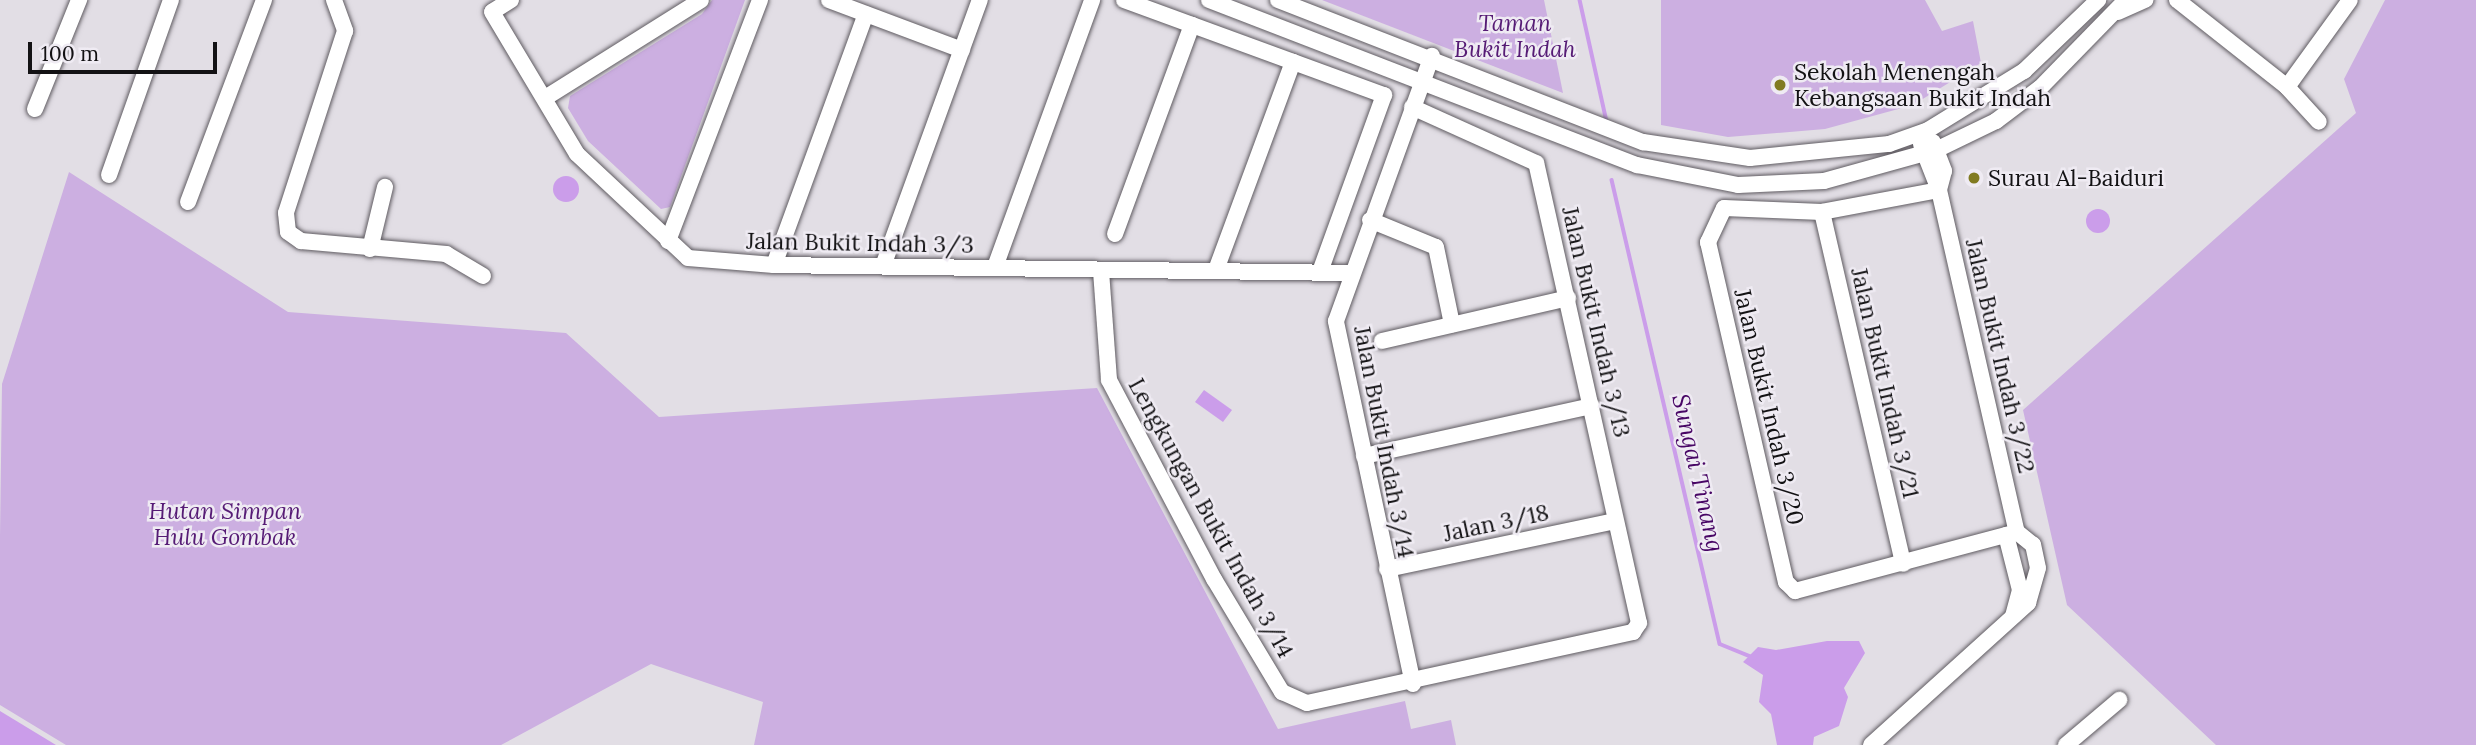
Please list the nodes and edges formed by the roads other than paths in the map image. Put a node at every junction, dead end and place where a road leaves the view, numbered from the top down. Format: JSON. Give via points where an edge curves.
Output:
{"nodes":[{"id":1,"x":79,"y":0,"type":"edge"},
{"id":2,"x":171,"y":0,"type":"edge"},
{"id":3,"x":264,"y":0,"type":"edge"},
{"id":4,"x":334,"y":0,"type":"edge"},
{"id":5,"x":511,"y":0,"type":"edge"},
{"id":6,"x":701,"y":0,"type":"edge"},
{"id":7,"x":760,"y":0,"type":"edge"},
{"id":8,"x":829,"y":0,"type":"edge"},
{"id":9,"x":980,"y":0,"type":"edge"},
{"id":10,"x":1093,"y":0,"type":"edge"},
{"id":11,"x":1124,"y":0,"type":"edge"},
{"id":12,"x":1209,"y":0,"type":"edge"},
{"id":13,"x":1278,"y":0,"type":"edge"},
{"id":14,"x":2098,"y":0,"type":"edge"},
{"id":15,"x":2145,"y":0,"type":"edge"},
{"id":16,"x":2177,"y":0,"type":"edge"},
{"id":17,"x":2350,"y":0,"type":"edge"},
{"id":18,"x":2121,"y":6,"type":"edge"},
{"id":19,"x":866,"y":14,"type":"junction"},
{"id":20,"x":1192,"y":25,"type":"junction"},
{"id":21,"x":962,"y":50,"type":"junction"},
{"id":22,"x":1432,"y":56,"type":"junction"},
{"id":23,"x":1293,"y":62,"type":"junction"},
{"id":24,"x":1423,"y":79,"type":"junction"},
{"id":25,"x":2287,"y":87,"type":"junction"},
{"id":26,"x":545,"y":99,"type":"junction"},
{"id":27,"x":1412,"y":107,"type":"junction"},
{"id":28,"x":35,"y":109,"type":"dead end"},
{"id":29,"x":2319,"y":122,"type":"dead end"},
{"id":30,"x":1923,"y":132,"type":"junction"},
{"id":31,"x":1931,"y":152,"type":"junction"},
{"id":32,"x":109,"y":175,"type":"dead end"},
{"id":33,"x":385,"y":187,"type":"dead end"},
{"id":34,"x":1938,"y":190,"type":"junction"},
{"id":35,"x":188,"y":202,"type":"dead end"},
{"id":36,"x":1822,"y":212,"type":"junction"},
{"id":37,"x":1370,"y":220,"type":"junction"},
{"id":38,"x":1115,"y":234,"type":"dead end"},
{"id":39,"x":668,"y":242,"type":"junction"},
{"id":40,"x":370,"y":249,"type":"junction"},
{"id":41,"x":774,"y":265,"type":"junction"},
{"id":42,"x":883,"y":266,"type":"junction"},
{"id":43,"x":995,"y":267,"type":"junction"},
{"id":44,"x":1216,"y":270,"type":"junction"},
{"id":45,"x":1101,"y":271,"type":"junction"},
{"id":46,"x":1320,"y":272,"type":"junction"},
{"id":47,"x":1350,"y":273,"type":"junction"},
{"id":48,"x":483,"y":276,"type":"dead end"},
{"id":49,"x":1568,"y":298,"type":"junction"},
{"id":50,"x":1452,"y":324,"type":"junction"},
{"id":51,"x":1382,"y":341,"type":"dead end"},
{"id":52,"x":1592,"y":406,"type":"junction"},
{"id":53,"x":1364,"y":456,"type":"junction"},
{"id":54,"x":1615,"y":521,"type":"junction"},
{"id":55,"x":2012,"y":534,"type":"junction"},
{"id":56,"x":1903,"y":564,"type":"junction"},
{"id":57,"x":1387,"y":569,"type":"junction"},
{"id":58,"x":2011,"y":621,"type":"junction"},
{"id":59,"x":1639,"y":623,"type":"joint"},
{"id":60,"x":1413,"y":684,"type":"junction"},
{"id":61,"x":2119,"y":700,"type":"dead end"},
{"id":62,"x":1871,"y":745,"type":"edge"},
{"id":63,"x":2067,"y":745,"type":"edge"}],
"edges":[{"from":1,"to":28,"type":"street"},
{"from":2,"to":32,"type":"street"},
{"from":3,"to":35,"type":"street"},
{"from":4,"to":40,"type":"street","via":[[343,41],[287,222],[301,241]]},
{"from":5,"to":26,"type":"street","name":"Jalan Bukit Indah 3/3","via":[[492,12]]},
{"from":6,"to":26,"type":"street"},
{"from":7,"to":39,"type":"street"},
{"from":8,"to":19,"type":"street"},
{"from":9,"to":21,"type":"street"},
{"from":10,"to":43,"type":"street"},
{"from":11,"to":20,"type":"street"},
{"from":12,"to":24,"type":"street"},
{"from":13,"to":22,"type":"street"},
{"from":14,"to":30,"type":"street","via":[[2024,71]]},
{"from":15,"to":18,"type":"street"},
{"from":16,"to":25,"type":"street"},
{"from":17,"to":25,"type":"street"},
{"from":18,"to":31,"type":"street","via":[[2040,88],[1996,121]]},
{"from":19,"to":21,"type":"street"},
{"from":19,"to":41,"type":"street"},
{"from":20,"to":23,"type":"street"},
{"from":20,"to":38,"type":"street"},
{"from":21,"to":42,"type":"street"},
{"from":22,"to":24,"type":"street","name":"Jalan Bukit Indah 3/14"},
{"from":22,"to":30,"type":"street","via":[[1643,142],[1699,153],[1825,154]]},
{"from":23,"to":44,"type":"street"},
{"from":23,"to":46,"type":"street","via":[[1384,95]]},
{"from":24,"to":27,"type":"street","name":"Jalan Bukit Indah 3/14"},
{"from":24,"to":31,"type":"street","via":[[1637,165],[1738,185],[1824,181]]},
{"from":25,"to":29,"type":"street"},
{"from":26,"to":39,"type":"street","name":"Jalan Bukit Indah 3/3","via":[[577,154]]},
{"from":27,"to":37,"type":"street","name":"Jalan Bukit Indah 3/14"},
{"from":27,"to":49,"type":"street","name":"Jalan Bukit Indah 3/13","via":[[1536,163]]},
{"from":30,"to":31,"type":"street","name":"Jalan Bukit Indah 3/22"},
{"from":31,"to":34,"type":"street","name":"Jalan Bukit Indah 3/22","via":[[1944,171]]},
{"from":33,"to":40,"type":"street"},
{"from":34,"to":36,"type":"street"},
{"from":34,"to":55,"type":"street","name":"Jalan Bukit Indah 3/22"},
{"from":36,"to":56,"type":"street","name":"Jalan Bukit Indah 3/21"},
{"from":36,"to":56,"type":"street","name":"Jalan Bukit Indah 3/20","via":[[1724,208],[1708,242],[1786,582],[1806,591]]},
{"from":37,"to":47,"type":"street","name":"Jalan Bukit Indah 3/14"},
{"from":37,"to":50,"type":"street","via":[[1436,247]]},
{"from":39,"to":41,"type":"street","name":"Jalan Bukit Indah 3/3","via":[[703,263]]},
{"from":40,"to":48,"type":"street","via":[[446,254]]},
{"from":41,"to":42,"type":"street","name":"Jalan Bukit Indah 3/3"},
{"from":42,"to":43,"type":"street","name":"Jalan Bukit Indah 3/3"},
{"from":43,"to":45,"type":"street","name":"Jalan Bukit Indah 3/3"},
{"from":44,"to":45,"type":"street","name":"Jalan Bukit Indah 3/3"},
{"from":44,"to":46,"type":"street","name":"Jalan Bukit Indah 3/3"},
{"from":45,"to":60,"type":"street","name":"Lengkungan Bukit Indah 3/14","via":[[1109,380],[1213,579],[1282,692],[1307,703]]},
{"from":46,"to":47,"type":"street","name":"Jalan Bukit Indah 3/3"},
{"from":47,"to":53,"type":"street","name":"Jalan Bukit Indah 3/14","via":[[1336,337]]},
{"from":49,"to":50,"type":"street"},
{"from":49,"to":52,"type":"street","name":"Jalan Bukit Indah 3/13"},
{"from":50,"to":51,"type":"street"},
{"from":52,"to":53,"type":"street"},
{"from":52,"to":54,"type":"street","name":"Jalan Bukit Indah 3/13"},
{"from":53,"to":57,"type":"street","name":"Jalan Bukit Indah 3/14"},
{"from":54,"to":57,"type":"street","name":"Jalan 3/18"},
{"from":54,"to":59,"type":"street","name":"Jalan Bukit Indah 3/13"},
{"from":55,"to":56,"type":"street"},
{"from":55,"to":58,"type":"street","name":"Jalan Bukit Indah 3/22","via":[[2020,590]]},
{"from":55,"to":58,"type":"street","via":[[2033,545],[2038,574],[2028,603]]},
{"from":57,"to":60,"type":"street","name":"Jalan Bukit Indah 3/14"},
{"from":58,"to":62,"type":"street"},
{"from":59,"to":60,"type":"street","name":"Lengkungan Bukit Indah 3/14","via":[[1633,632]]},
{"from":61,"to":63,"type":"street"}]}
